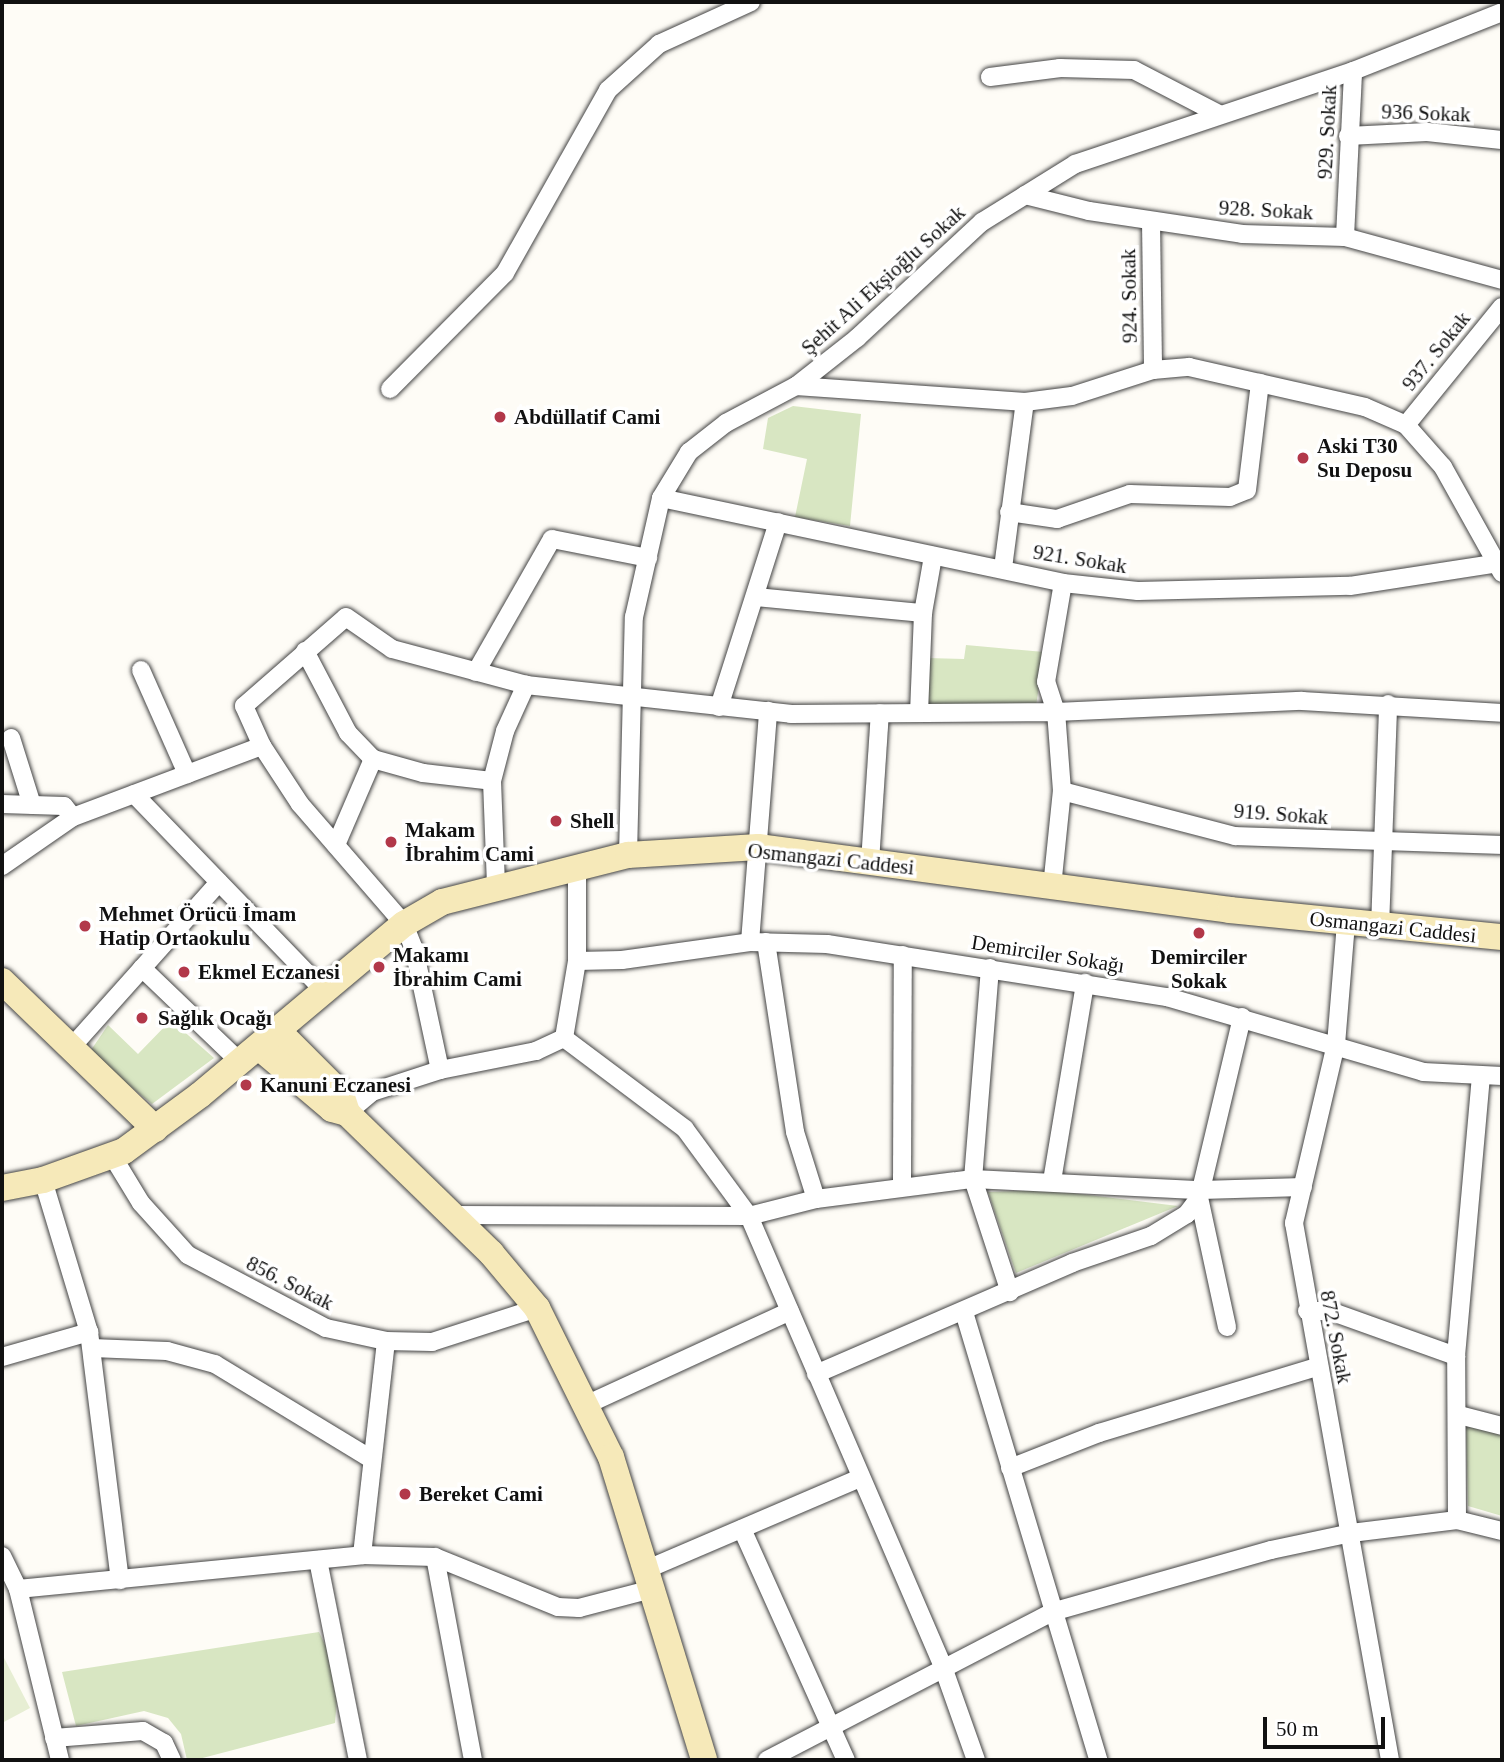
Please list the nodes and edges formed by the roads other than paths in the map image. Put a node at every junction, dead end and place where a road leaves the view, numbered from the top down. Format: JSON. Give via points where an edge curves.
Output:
{"nodes":[{"id":1,"x":751,"y":2,"type":"edge"},
{"id":2,"x":1502,"y":12,"type":"edge"},
{"id":3,"x":1353,"y":71,"type":"junction"},
{"id":4,"x":990,"y":77,"type":"dead end"},
{"id":5,"x":1219,"y":114,"type":"junction"},
{"id":6,"x":1348,"y":136,"type":"junction"},
{"id":7,"x":1502,"y":140,"type":"edge"},
{"id":8,"x":1025,"y":195,"type":"junction"},
{"id":9,"x":1151,"y":222,"type":"junction"},
{"id":10,"x":1345,"y":237,"type":"junction"},
{"id":11,"x":1502,"y":280,"type":"edge"},
{"id":12,"x":1502,"y":307,"type":"edge"},
{"id":13,"x":1153,"y":370,"type":"junction"},
{"id":14,"x":1260,"y":383,"type":"junction"},
{"id":15,"x":796,"y":387,"type":"junction"},
{"id":16,"x":390,"y":389,"type":"dead end"},
{"id":17,"x":1025,"y":402,"type":"junction"},
{"id":18,"x":1406,"y":425,"type":"junction"},
{"id":19,"x":661,"y":498,"type":"junction"},
{"id":20,"x":1009,"y":512,"type":"junction"},
{"id":21,"x":778,"y":522,"type":"junction"},
{"id":22,"x":933,"y":556,"type":"junction"},
{"id":23,"x":648,"y":558,"type":"junction"},
{"id":24,"x":1003,"y":568,"type":"junction"},
{"id":25,"x":1500,"y":568,"type":"edge"},
{"id":26,"x":1063,"y":583,"type":"junction"},
{"id":27,"x":756,"y":597,"type":"junction"},
{"id":28,"x":923,"y":613,"type":"junction"},
{"id":29,"x":305,"y":651,"type":"junction"},
{"id":30,"x":141,"y":670,"type":"dead end"},
{"id":31,"x":476,"y":672,"type":"junction"},
{"id":32,"x":526,"y":685,"type":"junction"},
{"id":33,"x":630,"y":698,"type":"junction"},
{"id":34,"x":1388,"y":704,"type":"junction"},
{"id":35,"x":719,"y":707,"type":"junction"},
{"id":36,"x":768,"y":711,"type":"junction"},
{"id":37,"x":1056,"y":712,"type":"junction"},
{"id":38,"x":880,"y":713,"type":"junction"},
{"id":39,"x":919,"y":713,"type":"junction"},
{"id":40,"x":1502,"y":713,"type":"edge"},
{"id":41,"x":11,"y":738,"type":"dead end"},
{"id":42,"x":261,"y":746,"type":"junction"},
{"id":43,"x":373,"y":759,"type":"junction"},
{"id":44,"x":187,"y":774,"type":"junction"},
{"id":45,"x":492,"y":781,"type":"junction"},
{"id":46,"x":1062,"y":791,"type":"junction"},
{"id":47,"x":134,"y":794,"type":"junction"},
{"id":48,"x":2,"y":804,"type":"edge"},
{"id":49,"x":32,"y":805,"type":"junction"},
{"id":50,"x":73,"y":817,"type":"junction"},
{"id":51,"x":1385,"y":840,"type":"junction"},
{"id":52,"x":336,"y":845,"type":"junction"},
{"id":53,"x":1502,"y":845,"type":"edge"},
{"id":54,"x":758,"y":847,"type":"junction"},
{"id":55,"x":628,"y":855,"type":"junction"},
{"id":56,"x":870,"y":862,"type":"junction"},
{"id":57,"x":2,"y":866,"type":"edge"},
{"id":58,"x":577,"y":866,"type":"junction"},
{"id":59,"x":219,"y":882,"type":"junction"},
{"id":60,"x":496,"y":885,"type":"junction"},
{"id":61,"x":1052,"y":887,"type":"junction"},
{"id":62,"x":1346,"y":923,"type":"junction"},
{"id":63,"x":404,"y":924,"type":"junction"},
{"id":64,"x":1380,"y":927,"type":"junction"},
{"id":65,"x":1502,"y":937,"type":"edge"},
{"id":66,"x":758,"y":942,"type":"junction"},
{"id":67,"x":903,"y":955,"type":"junction"},
{"id":68,"x":577,"y":961,"type":"junction"},
{"id":69,"x":142,"y":968,"type":"junction"},
{"id":70,"x":990,"y":968,"type":"junction"},
{"id":71,"x":2,"y":981,"type":"edge"},
{"id":72,"x":1085,"y":983,"type":"junction"},
{"id":73,"x":326,"y":993,"type":"junction"},
{"id":74,"x":1242,"y":1017,"type":"junction"},
{"id":75,"x":564,"y":1038,"type":"junction"},
{"id":76,"x":1336,"y":1044,"type":"junction"},
{"id":77,"x":259,"y":1046,"type":"junction"},
{"id":78,"x":69,"y":1050,"type":"junction"},
{"id":79,"x":440,"y":1070,"type":"junction"},
{"id":80,"x":1481,"y":1075,"type":"junction"},
{"id":81,"x":1502,"y":1076,"type":"edge"},
{"id":82,"x":346,"y":1113,"type":"junction"},
{"id":83,"x":155,"y":1129,"type":"junction"},
{"id":84,"x":113,"y":1157,"type":"junction"},
{"id":85,"x":973,"y":1179,"type":"junction"},
{"id":86,"x":43,"y":1180,"type":"junction"},
{"id":87,"x":1052,"y":1181,"type":"junction"},
{"id":88,"x":902,"y":1185,"type":"junction"},
{"id":89,"x":1303,"y":1187,"type":"junction"},
{"id":90,"x":2,"y":1188,"type":"edge"},
{"id":91,"x":1200,"y":1194,"type":"junction"},
{"id":92,"x":816,"y":1199,"type":"junction"},
{"id":93,"x":453,"y":1215,"type":"junction"},
{"id":94,"x":749,"y":1216,"type":"junction"},
{"id":95,"x":1010,"y":1292,"type":"junction"},
{"id":96,"x":537,"y":1308,"type":"junction"},
{"id":97,"x":790,"y":1311,"type":"junction"},
{"id":98,"x":1307,"y":1311,"type":"junction"},
{"id":99,"x":964,"y":1312,"type":"junction"},
{"id":100,"x":1227,"y":1326,"type":"dead end"},
{"id":101,"x":90,"y":1340,"type":"junction"},
{"id":102,"x":386,"y":1341,"type":"junction"},
{"id":103,"x":1457,"y":1356,"type":"junction"},
{"id":104,"x":2,"y":1357,"type":"edge"},
{"id":105,"x":1319,"y":1366,"type":"junction"},
{"id":106,"x":816,"y":1374,"type":"junction"},
{"id":107,"x":588,"y":1404,"type":"junction"},
{"id":108,"x":1459,"y":1415,"type":"junction"},
{"id":109,"x":1502,"y":1426,"type":"edge"},
{"id":110,"x":371,"y":1459,"type":"junction"},
{"id":111,"x":1010,"y":1468,"type":"junction"},
{"id":112,"x":860,"y":1478,"type":"junction"},
{"id":113,"x":1457,"y":1520,"type":"junction"},
{"id":114,"x":741,"y":1529,"type":"junction"},
{"id":115,"x":1502,"y":1531,"type":"edge"},
{"id":116,"x":1351,"y":1533,"type":"junction"},
{"id":117,"x":362,"y":1555,"type":"junction"},
{"id":118,"x":2,"y":1556,"type":"edge"},
{"id":119,"x":435,"y":1557,"type":"junction"},
{"id":120,"x":318,"y":1560,"type":"junction"},
{"id":121,"x":120,"y":1580,"type":"junction"},
{"id":122,"x":645,"y":1581,"type":"junction"},
{"id":123,"x":18,"y":1589,"type":"junction"},
{"id":124,"x":1052,"y":1612,"type":"junction"},
{"id":125,"x":943,"y":1667,"type":"junction"},
{"id":126,"x":832,"y":1727,"type":"junction"},
{"id":127,"x":54,"y":1738,"type":"junction"},
{"id":128,"x":60,"y":1760,"type":"edge"},
{"id":129,"x":172,"y":1760,"type":"edge"},
{"id":130,"x":358,"y":1760,"type":"edge"},
{"id":131,"x":473,"y":1760,"type":"edge"},
{"id":132,"x":704,"y":1760,"type":"edge"},
{"id":133,"x":767,"y":1760,"type":"edge"},
{"id":134,"x":846,"y":1760,"type":"edge"},
{"id":135,"x":976,"y":1760,"type":"edge"},
{"id":136,"x":1098,"y":1760,"type":"edge"},
{"id":137,"x":1390,"y":1760,"type":"edge"}],
"edges":[{"from":1,"to":16,"type":"street","via":[[659,44],[608,90],[505,273]]},
{"from":2,"to":3,"type":"street","name":"Şehit Ali Ekşioğlu Sokak"},
{"from":3,"to":5,"type":"street","name":"Şehit Ali Ekşioğlu Sokak"},
{"from":3,"to":6,"type":"street","name":"929. Sokak"},
{"from":4,"to":5,"type":"street","via":[[1060,68],[1134,70]]},
{"from":5,"to":8,"type":"street","name":"Şehit Ali Ekşioğlu Sokak","via":[[1076,164]]},
{"from":6,"to":7,"type":"street","name":"936 Sokak","via":[[1427,132]]},
{"from":6,"to":10,"type":"street","name":"929. Sokak"},
{"from":8,"to":9,"type":"street","name":"928. Sokak"},
{"from":8,"to":15,"type":"street","name":"Şehit Ali Ekşioğlu Sokak","via":[[982,222],[858,338]]},
{"from":9,"to":10,"type":"street","name":"928. Sokak","via":[[1242,234]]},
{"from":9,"to":13,"type":"street","name":"924. Sokak"},
{"from":10,"to":11,"type":"street","name":"928. Sokak"},
{"from":12,"to":18,"type":"street","name":"937. Sokak"},
{"from":13,"to":14,"type":"street","via":[[1189,367]]},
{"from":13,"to":17,"type":"street","via":[[1072,396]]},
{"from":14,"to":18,"type":"street","via":[[1365,407]]},
{"from":14,"to":20,"type":"street","via":[[1247,490],[1230,497],[1130,494],[1057,519]]},
{"from":15,"to":17,"type":"street"},
{"from":15,"to":19,"type":"street","name":"Şehit Ali Ekşioğlu Sokak","via":[[726,423],[690,452]]},
{"from":17,"to":20,"type":"street"},
{"from":18,"to":25,"type":"street","via":[[1443,467]]},
{"from":19,"to":21,"type":"street","name":"921. Sokak"},
{"from":19,"to":23,"type":"street","name":"Şehit Ali Ekşioğlu Sokak"},
{"from":20,"to":24,"type":"street"},
{"from":21,"to":22,"type":"street","name":"921. Sokak"},
{"from":21,"to":27,"type":"street"},
{"from":22,"to":24,"type":"street","name":"921. Sokak"},
{"from":22,"to":28,"type":"street"},
{"from":23,"to":31,"type":"street","via":[[552,539]]},
{"from":23,"to":33,"type":"street","name":"Şehit Ali Ekşioğlu Sokak","via":[[634,617]]},
{"from":24,"to":26,"type":"street","name":"921. Sokak"},
{"from":25,"to":26,"type":"street","name":"921. Sokak","via":[[1350,586],[1239,591],[1138,591]]},
{"from":26,"to":37,"type":"street","via":[[1046,682]]},
{"from":27,"to":28,"type":"street"},
{"from":27,"to":35,"type":"street"},
{"from":28,"to":39,"type":"street"},
{"from":29,"to":31,"type":"street","via":[[346,617],[392,649]]},
{"from":29,"to":42,"type":"street","via":[[244,706]]},
{"from":29,"to":43,"type":"street","via":[[348,733]]},
{"from":30,"to":44,"type":"street"},
{"from":31,"to":32,"type":"street"},
{"from":32,"to":33,"type":"street"},
{"from":32,"to":45,"type":"street","via":[[505,731]]},
{"from":33,"to":35,"type":"street"},
{"from":33,"to":55,"type":"street","name":"Şehit Ali Ekşioğlu Sokak"},
{"from":34,"to":37,"type":"street","via":[[1303,701]]},
{"from":34,"to":40,"type":"street"},
{"from":34,"to":51,"type":"street"},
{"from":35,"to":36,"type":"street"},
{"from":36,"to":38,"type":"street"},
{"from":36,"to":54,"type":"street"},
{"from":37,"to":39,"type":"street"},
{"from":37,"to":46,"type":"street"},
{"from":38,"to":39,"type":"street"},
{"from":38,"to":56,"type":"street"},
{"from":41,"to":49,"type":"street"},
{"from":42,"to":44,"type":"street"},
{"from":42,"to":52,"type":"street","via":[[300,804]]},
{"from":43,"to":45,"type":"street","via":[[423,773]]},
{"from":43,"to":52,"type":"street"},
{"from":44,"to":47,"type":"street"},
{"from":45,"to":60,"type":"street"},
{"from":46,"to":51,"type":"street","name":"919. Sokak","via":[[1235,836]]},
{"from":46,"to":61,"type":"street"},
{"from":47,"to":50,"type":"street"},
{"from":47,"to":59,"type":"street"},
{"from":48,"to":49,"type":"street"},
{"from":49,"to":50,"type":"street","via":[[64,806]]},
{"from":50,"to":57,"type":"street"},
{"from":51,"to":53,"type":"street","name":"919. Sokak"},
{"from":51,"to":64,"type":"street"},
{"from":52,"to":63,"type":"street"},
{"from":54,"to":55,"type":"main road","name":"Osmangazi Caddesi"},
{"from":54,"to":56,"type":"main road","name":"Osmangazi Caddesi"},
{"from":54,"to":66,"type":"street"},
{"from":55,"to":58,"type":"main road","name":"Osmangazi Caddesi"},
{"from":56,"to":61,"type":"main road","name":"Osmangazi Caddesi"},
{"from":58,"to":60,"type":"main road","name":"Osmangazi Caddesi"},
{"from":58,"to":68,"type":"street"},
{"from":59,"to":69,"type":"street"},
{"from":59,"to":73,"type":"street"},
{"from":60,"to":63,"type":"main road","name":"Osmangazi Caddesi","via":[[442,902]]},
{"from":61,"to":62,"type":"main road","name":"Osmangazi Caddesi"},
{"from":62,"to":64,"type":"main road","name":"Osmangazi Caddesi"},
{"from":62,"to":76,"type":"street","name":"872. Sokak"},
{"from":63,"to":73,"type":"main road","name":"Osmangazi Caddesi"},
{"from":63,"to":79,"type":"street","via":[[414,949]]},
{"from":64,"to":65,"type":"main road","name":"Osmangazi Caddesi"},
{"from":66,"to":67,"type":"street","name":"Demirciler Sokağı"},
{"from":66,"to":68,"type":"street","name":"Demirciler Sokağı","via":[[622,960]]},
{"from":66,"to":92,"type":"street","via":[[795,1132]]},
{"from":67,"to":70,"type":"street","name":"Demirciler Sokağı"},
{"from":67,"to":88,"type":"street"},
{"from":68,"to":75,"type":"street"},
{"from":69,"to":77,"type":"street"},
{"from":69,"to":78,"type":"street"},
{"from":70,"to":72,"type":"street","name":"Demirciler Sokağı"},
{"from":70,"to":85,"type":"street"},
{"from":71,"to":78,"type":"main road"},
{"from":72,"to":74,"type":"street","name":"Demirciler Sokağı","via":[[1167,997]]},
{"from":72,"to":87,"type":"street"},
{"from":73,"to":77,"type":"main road","name":"Osmangazi Caddesi"},
{"from":74,"to":76,"type":"street","name":"Demirciler Sokağı"},
{"from":74,"to":91,"type":"street"},
{"from":75,"to":79,"type":"street","via":[[536,1051]]},
{"from":75,"to":94,"type":"street","via":[[685,1129]]},
{"from":76,"to":80,"type":"street","name":"Demirciler Sokağı","via":[[1423,1072]]},
{"from":76,"to":89,"type":"street","name":"872. Sokak"},
{"from":77,"to":82,"type":"main road","via":[[332,1109]]},
{"from":77,"to":83,"type":"main road","name":"Osmangazi Caddesi"},
{"from":78,"to":83,"type":"main road"},
{"from":79,"to":82,"type":"street","via":[[372,1092]]},
{"from":80,"to":81,"type":"street","name":"Demirciler Sokağı"},
{"from":80,"to":103,"type":"street"},
{"from":82,"to":93,"type":"main road"},
{"from":83,"to":84,"type":"main road","name":"Osmangazi Caddesi"},
{"from":84,"to":86,"type":"main road","name":"Osmangazi Caddesi"},
{"from":84,"to":102,"type":"street","name":"856. Sokak","via":[[141,1203],[188,1255],[326,1328]]},
{"from":85,"to":87,"type":"street"},
{"from":85,"to":88,"type":"street"},
{"from":85,"to":95,"type":"street"},
{"from":86,"to":90,"type":"main road","name":"Osmangazi Caddesi"},
{"from":86,"to":101,"type":"street"},
{"from":87,"to":91,"type":"street"},
{"from":88,"to":92,"type":"street"},
{"from":89,"to":91,"type":"street"},
{"from":89,"to":98,"type":"street","name":"872. Sokak","via":[[1294,1223]]},
{"from":91,"to":95,"type":"street","via":[[1187,1214],[1151,1236],[1072,1263]]},
{"from":91,"to":100,"type":"street"},
{"from":92,"to":94,"type":"street"},
{"from":93,"to":94,"type":"street"},
{"from":93,"to":96,"type":"main road"},
{"from":94,"to":97,"type":"street"},
{"from":95,"to":99,"type":"street"},
{"from":96,"to":102,"type":"street","name":"856. Sokak","via":[[432,1342]]},
{"from":96,"to":107,"type":"main road"},
{"from":97,"to":106,"type":"street"},
{"from":97,"to":107,"type":"street"},
{"from":98,"to":103,"type":"street","via":[[1330,1311]]},
{"from":98,"to":105,"type":"street","name":"872. Sokak"},
{"from":99,"to":106,"type":"street"},
{"from":99,"to":111,"type":"street"},
{"from":101,"to":104,"type":"street"},
{"from":101,"to":110,"type":"street","via":[[167,1351],[215,1364]]},
{"from":101,"to":121,"type":"street"},
{"from":102,"to":110,"type":"street"},
{"from":103,"to":108,"type":"street"},
{"from":105,"to":111,"type":"street","via":[[1100,1433]]},
{"from":105,"to":116,"type":"street","name":"872. Sokak"},
{"from":106,"to":112,"type":"street"},
{"from":107,"to":122,"type":"main road","via":[[621,1487]]},
{"from":108,"to":109,"type":"street"},
{"from":108,"to":113,"type":"street"},
{"from":110,"to":117,"type":"street"},
{"from":111,"to":124,"type":"street"},
{"from":112,"to":114,"type":"street"},
{"from":112,"to":125,"type":"street"},
{"from":113,"to":115,"type":"street"},
{"from":113,"to":116,"type":"street"},
{"from":114,"to":122,"type":"street"},
{"from":114,"to":126,"type":"street"},
{"from":116,"to":124,"type":"street","via":[[1271,1550]]},
{"from":116,"to":137,"type":"street","name":"872. Sokak"},
{"from":117,"to":119,"type":"street"},
{"from":117,"to":120,"type":"street"},
{"from":118,"to":123,"type":"street"},
{"from":119,"to":122,"type":"street","via":[[558,1607],[579,1608]]},
{"from":119,"to":131,"type":"street"},
{"from":120,"to":121,"type":"street"},
{"from":120,"to":130,"type":"street"},
{"from":121,"to":123,"type":"street"},
{"from":122,"to":132,"type":"main road"},
{"from":123,"to":127,"type":"street"},
{"from":124,"to":125,"type":"street"},
{"from":124,"to":136,"type":"street"},
{"from":125,"to":126,"type":"street"},
{"from":125,"to":135,"type":"street"},
{"from":126,"to":133,"type":"street"},
{"from":126,"to":134,"type":"street"},
{"from":127,"to":128,"type":"street"},
{"from":127,"to":129,"type":"street","via":[[143,1731],[164,1743]]}]}
